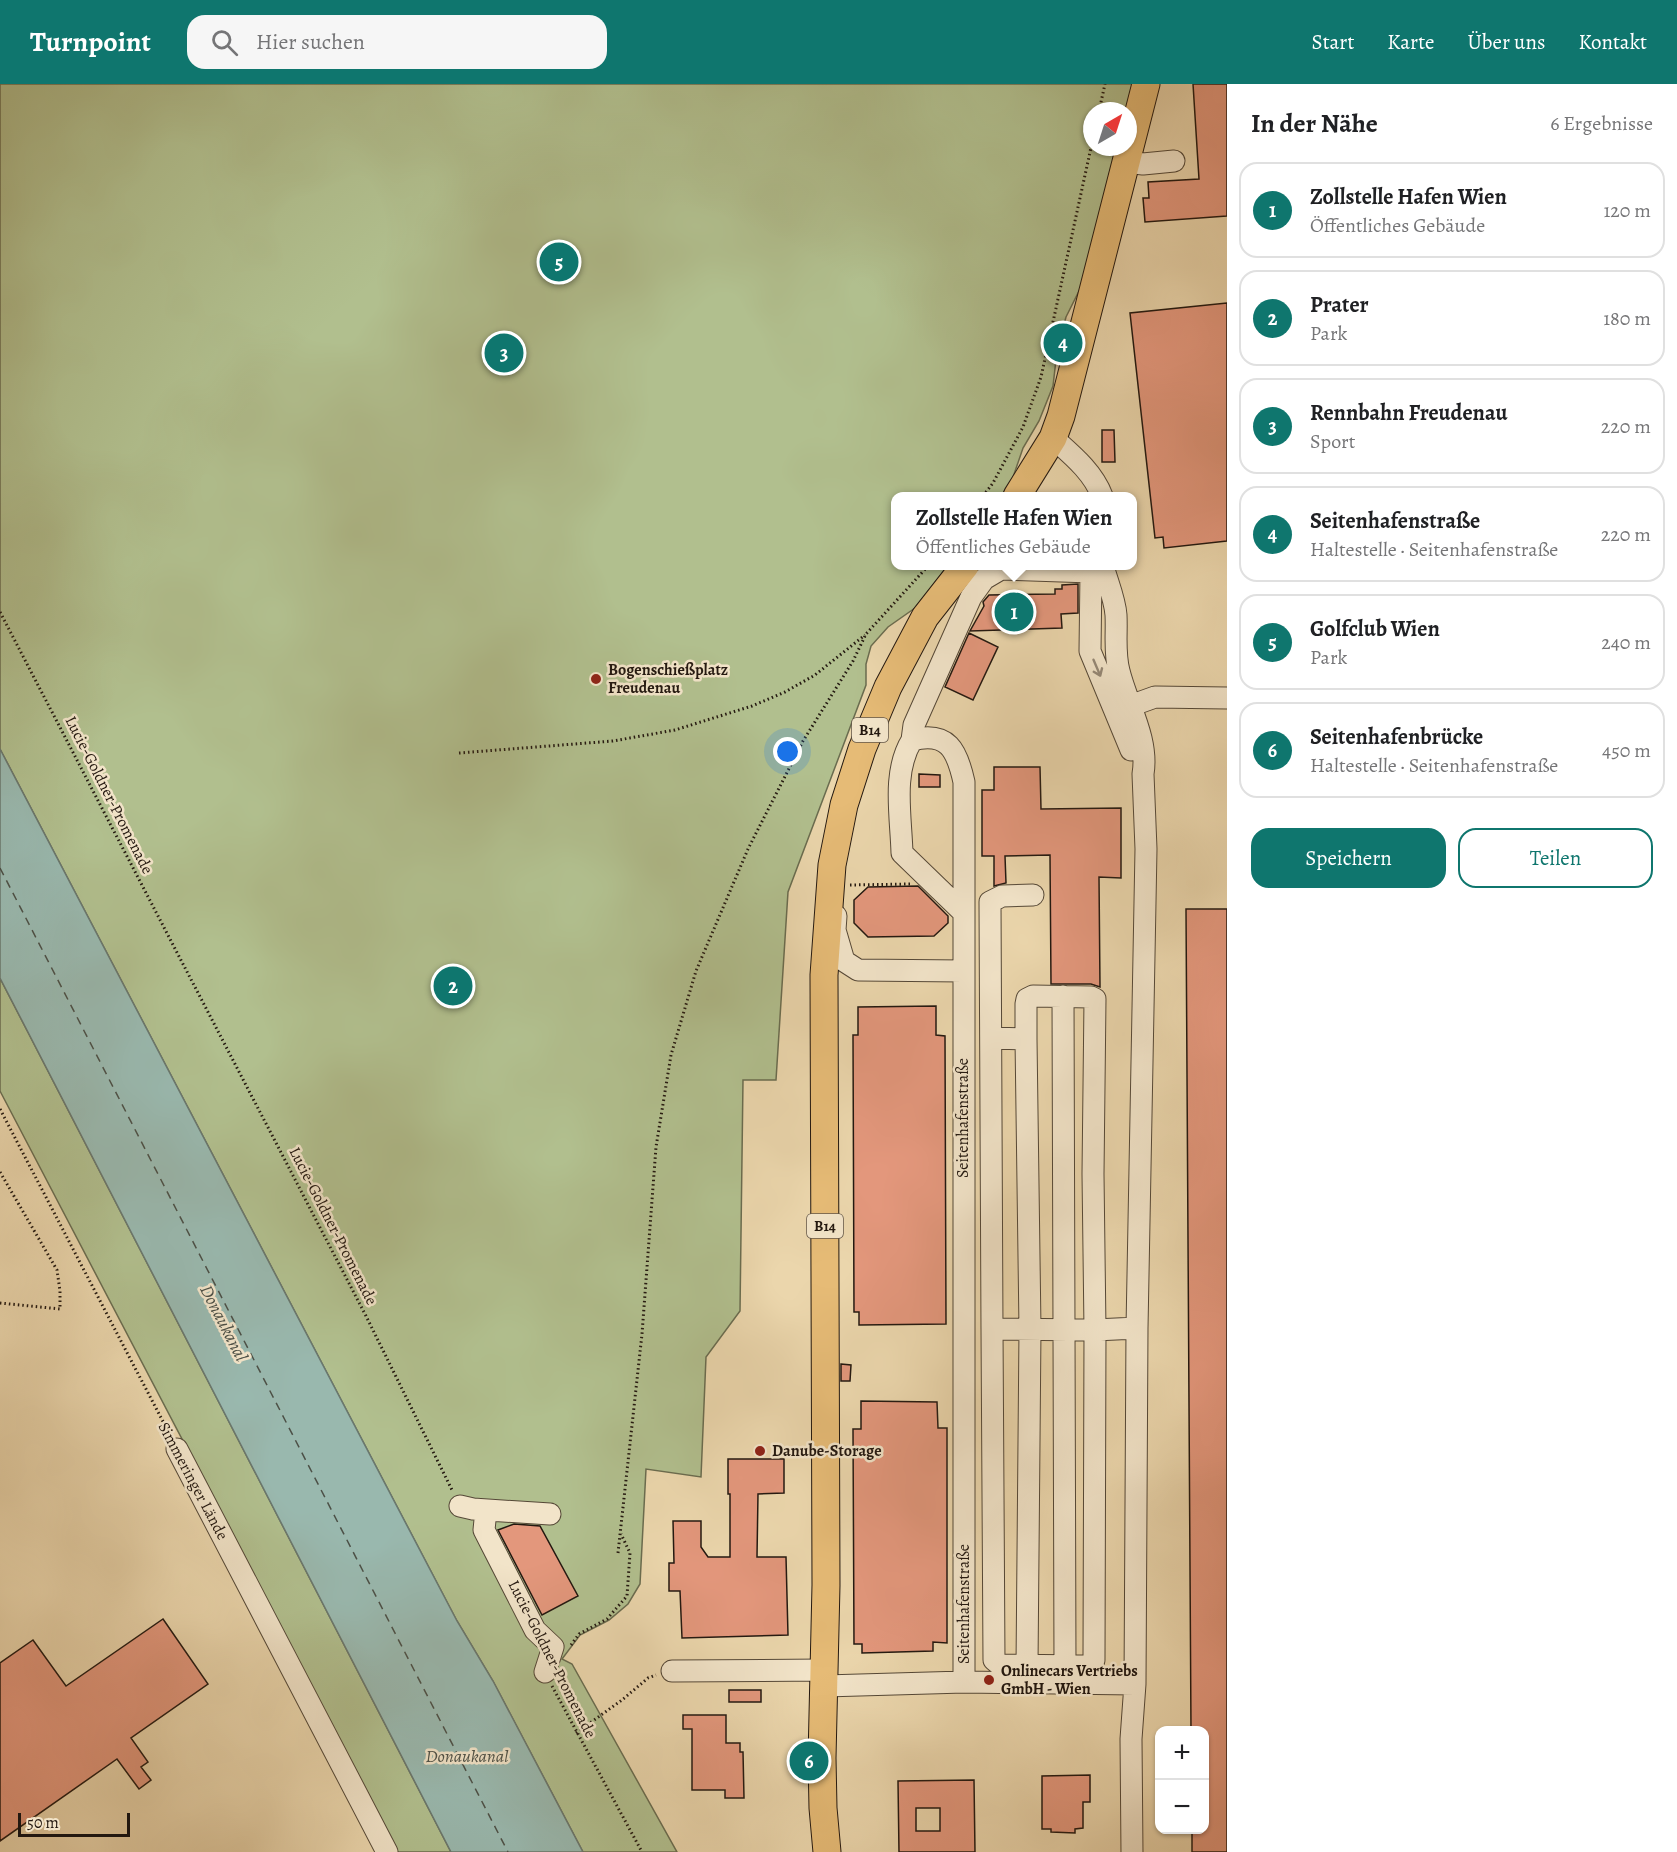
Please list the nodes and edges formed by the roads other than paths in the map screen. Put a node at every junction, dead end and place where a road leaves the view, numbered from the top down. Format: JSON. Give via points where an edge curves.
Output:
{"nodes":[{"id":1,"x":1146,"y":84,"type":"edge"},
{"id":2,"x":1174,"y":161,"type":"dead end"},
{"id":3,"x":1127,"y":162,"type":"junction"},
{"id":4,"x":1053,"y":438,"type":"junction"},
{"id":5,"x":1019,"y":492,"type":"edge"},
{"id":6,"x":1100,"y":492,"type":"edge"},
{"id":7,"x":962,"y":570,"type":"edge"},
{"id":8,"x":999,"y":570,"type":"edge"},
{"id":9,"x":1099,"y":570,"type":"edge"},
{"id":10,"x":1100,"y":570,"type":"edge"},
{"id":11,"x":1227,"y":698,"type":"edge"},
{"id":12,"x":1130,"y":706,"type":"junction"},
{"id":13,"x":912,"y":741,"type":"junction"},
{"id":14,"x":1143,"y":774,"type":"junction"},
{"id":15,"x":837,"y":839,"type":"junction"},
{"id":16,"x":1033,"y":895,"type":"dead end"},
{"id":17,"x":963,"y":912,"type":"junction"},
{"id":18,"x":963,"y":971,"type":"junction"},
{"id":19,"x":1063,"y":996,"type":"junction"},
{"id":20,"x":992,"y":1038,"type":"junction"},
{"id":21,"x":1026,"y":1040,"type":"junction"},
{"id":22,"x":1137,"y":1328,"type":"junction"},
{"id":23,"x":992,"y":1329,"type":"junction"},
{"id":24,"x":1030,"y":1329,"type":"junction"},
{"id":25,"x":1065,"y":1330,"type":"junction"},
{"id":26,"x":1095,"y":1330,"type":"junction"},
{"id":27,"x":177,"y":1449,"type":"road end"},
{"id":28,"x":460,"y":1506,"type":"road end"},
{"id":29,"x":486,"y":1510,"type":"junction"},
{"id":30,"x":550,"y":1514,"type":"dead end"},
{"id":31,"x":1027,"y":1666,"type":"junction"},
{"id":32,"x":1065,"y":1666,"type":"junction"},
{"id":33,"x":672,"y":1671,"type":"road end"},
{"id":34,"x":545,"y":1672,"type":"road end"},
{"id":35,"x":824,"y":1678,"type":"junction"},
{"id":36,"x":964,"y":1682,"type":"junction"},
{"id":37,"x":1136,"y":1684,"type":"junction"},
{"id":38,"x":387,"y":1852,"type":"edge"},
{"id":39,"x":827,"y":1852,"type":"edge"},
{"id":40,"x":1132,"y":1852,"type":"edge"}],
"edges":[{"from":1,"to":3,"type":"main road"},
{"from":2,"to":3,"type":"street"},
{"from":3,"to":4,"type":"main road"},
{"from":4,"to":5,"type":"main road"},
{"from":4,"to":6,"type":"street","via":[[1089,474]]},
{"from":7,"to":15,"type":"main road","number":"B14","via":[[925,617],[888,687],[862,749]]},
{"from":8,"to":13,"type":"street","via":[[984,579],[971,597],[914,725]]},
{"from":9,"to":14,"type":"street","one_way":true,"via":[[1090,651]]},
{"from":10,"to":12,"type":"street","via":[[1116,613],[1115,644]]},
{"from":11,"to":12,"type":"street","via":[[1155,697]]},
{"from":12,"to":14,"type":"street","via":[[1142,742]]},
{"from":13,"to":17,"type":"street","via":[[903,754],[900,779],[902,853]]},
{"from":13,"to":17,"type":"street","name":"Seitenhafenstraße","via":[[927,737],[941,740],[952,748],[960,764],[965,806]]},
{"from":14,"to":22,"type":"street","via":[[1146,849]]},
{"from":15,"to":18,"type":"street","via":[[835,930],[844,961],[858,970]]},
{"from":15,"to":35,"type":"main road","number":"B14","via":[[824,975]]},
{"from":16,"to":20,"type":"street","via":[[1002,896],[990,902]]},
{"from":17,"to":18,"type":"street","name":"Seitenhafenstraße"},
{"from":18,"to":36,"type":"street","name":"Seitenhafenstraße"},
{"from":19,"to":21,"type":"street","via":[[1027,999]]},
{"from":19,"to":25,"type":"street"},
{"from":19,"to":26,"type":"street","via":[[1095,999]]},
{"from":20,"to":21,"type":"street"},
{"from":20,"to":23,"type":"street"},
{"from":21,"to":24,"type":"street"},
{"from":22,"to":26,"type":"street"},
{"from":22,"to":37,"type":"street"},
{"from":23,"to":24,"type":"street"},
{"from":23,"to":31,"type":"street","via":[[994,1660],[1000,1665]]},
{"from":24,"to":25,"type":"street"},
{"from":24,"to":31,"type":"street"},
{"from":25,"to":26,"type":"street"},
{"from":25,"to":32,"type":"street"},
{"from":26,"to":32,"type":"street","via":[[1094,1660],[1092,1666]]},
{"from":27,"to":38,"type":"street","name":"Simmeringer Lände"},
{"from":28,"to":29,"type":"street"},
{"from":29,"to":30,"type":"street"},
{"from":29,"to":34,"type":"street","via":[[484,1530],[535,1630],[553,1647]]},
{"from":31,"to":32,"type":"street"},
{"from":33,"to":35,"type":"street","name":"Seitenhafenstraße"},
{"from":35,"to":36,"type":"street","name":"Seitenhafenstraße"},
{"from":35,"to":39,"type":"main road","number":"B14","via":[[822,1758]]},
{"from":36,"to":37,"type":"street"},
{"from":37,"to":40,"type":"street","via":[[1131,1739]]}]}
